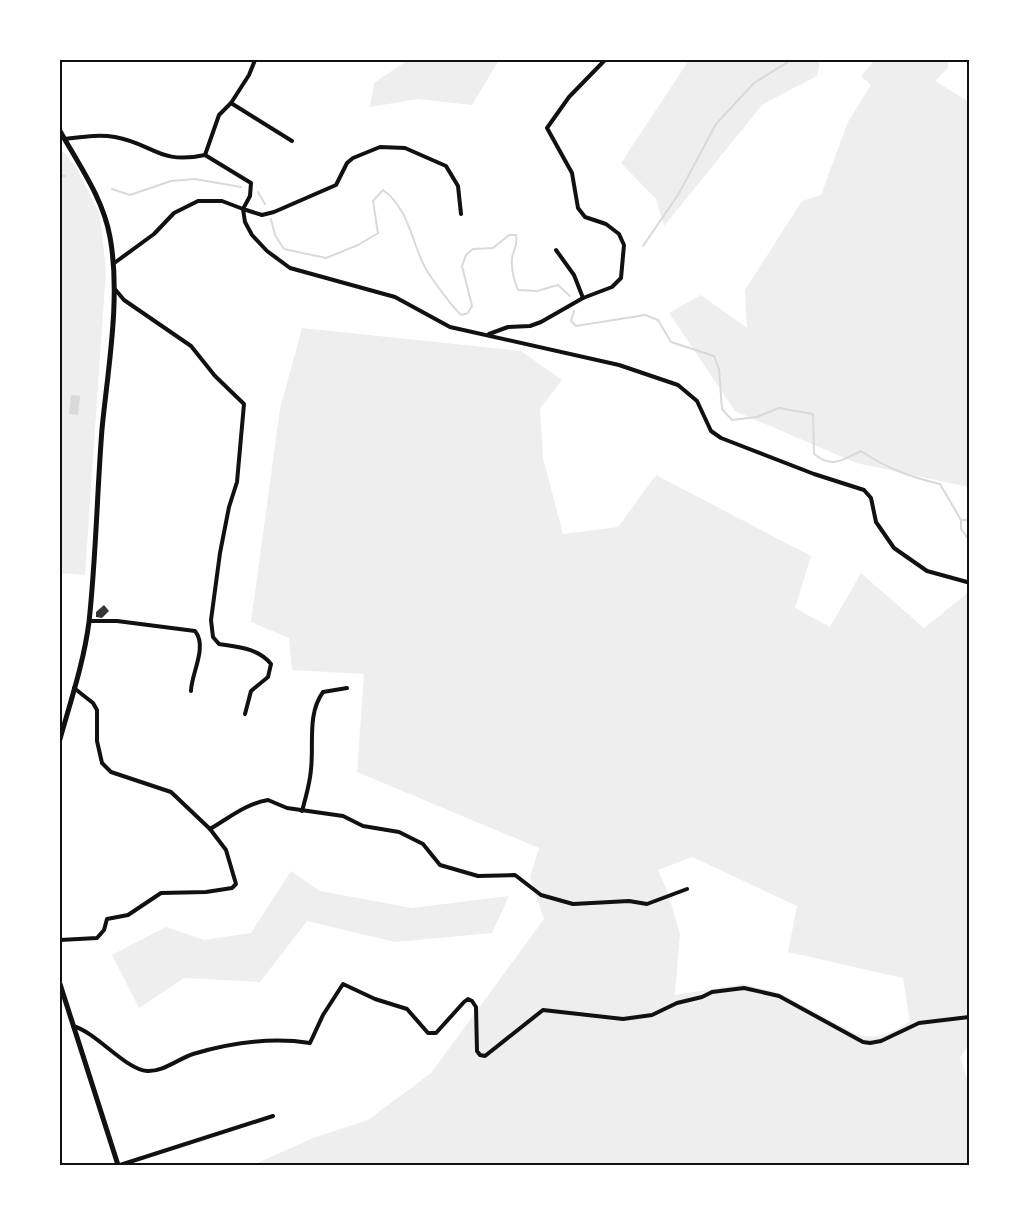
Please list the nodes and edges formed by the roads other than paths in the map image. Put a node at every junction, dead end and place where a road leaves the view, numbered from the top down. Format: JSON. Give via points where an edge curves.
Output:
{"nodes":[{"id":1,"x":255,"y":60,"type":"edge"},
{"id":2,"x":605,"y":60,"type":"edge"},
{"id":3,"x":232,"y":102,"type":"junction"},
{"id":4,"x":60,"y":131,"type":"edge"},
{"id":5,"x":65,"y":139,"type":"junction"},
{"id":6,"x":292,"y":141,"type":"dead end"},
{"id":7,"x":205,"y":155,"type":"junction"},
{"id":8,"x":243,"y":209,"type":"junction"},
{"id":9,"x":461,"y":214,"type":"dead end"},
{"id":10,"x":556,"y":250,"type":"dead end"},
{"id":11,"x":113,"y":264,"type":"junction"},
{"id":12,"x":113,"y":287,"type":"junction"},
{"id":13,"x":583,"y":298,"type":"junction"},
{"id":14,"x":489,"y":334,"type":"junction"},
{"id":15,"x":967,"y":582,"type":"dead end"},
{"id":16,"x":89,"y":622,"type":"junction"},
{"id":17,"x":74,"y":688,"type":"junction"},
{"id":18,"x":347,"y":688,"type":"dead end"},
{"id":19,"x":191,"y":691,"type":"dead end"},
{"id":20,"x":245,"y":714,"type":"dead end"},
{"id":21,"x":60,"y":739,"type":"edge"},
{"id":22,"x":302,"y":811,"type":"junction"},
{"id":23,"x":210,"y":830,"type":"junction"},
{"id":24,"x":687,"y":889,"type":"dead end"},
{"id":25,"x":60,"y":940,"type":"edge"},
{"id":26,"x":60,"y":984,"type":"edge"},
{"id":27,"x":969,"y":1017,"type":"edge"},
{"id":28,"x":73,"y":1026,"type":"junction"},
{"id":29,"x":272,"y":1116,"type":"dead end"},
{"id":30,"x":119,"y":1165,"type":"edge"}],
"edges":[{"from":1,"to":3,"type":"street"},
{"from":2,"to":13,"type":"street","via":[[569,97],[547,128],[572,173],[578,208],[585,217],[606,224],[619,234],[624,245],[621,278],[612,287]]},
{"from":3,"to":6,"type":"street"},
{"from":3,"to":7,"type":"street","via":[[219,115]]},
{"from":4,"to":5,"type":"main road"},
{"from":5,"to":7,"type":"street","via":[[116,137],[164,156],[187,159]]},
{"from":5,"to":11,"type":"main road","via":[[100,202],[110,236]]},
{"from":7,"to":8,"type":"street","via":[[251,183],[250,196]]},
{"from":8,"to":9,"type":"street","via":[[262,215],[274,212],[336,185],[353,158],[380,148],[405,148],[446,166],[458,186]]},
{"from":8,"to":11,"type":"street","via":[[222,201],[198,201],[174,213],[154,234]]},
{"from":8,"to":14,"type":"street","via":[[252,235],[290,268],[376,290],[450,327]]},
{"from":10,"to":13,"type":"street","via":[[574,275]]},
{"from":11,"to":12,"type":"main road"},
{"from":12,"to":16,"type":"main road"},
{"from":12,"to":20,"type":"street","via":[[124,300],[191,346],[215,376],[244,404],[237,482],[225,525],[211,620],[213,637],[220,644],[243,647],[264,656],[271,664],[268,677],[250,691]]},
{"from":13,"to":14,"type":"street","via":[[530,326],[508,327]]},
{"from":14,"to":15,"type":"street","via":[[619,365],[678,385],[697,401],[711,431],[720,438],[864,490],[871,498],[876,522],[894,548],[927,572]]},
{"from":16,"to":17,"type":"main road"},
{"from":16,"to":19,"type":"street","via":[[118,621],[195,631],[199,640]]},
{"from":17,"to":21,"type":"main road"},
{"from":17,"to":23,"type":"street","via":[[97,710],[97,741],[102,762],[111,772],[171,792]]},
{"from":18,"to":22,"type":"street","via":[[323,692],[318,699],[310,738],[311,768]]},
{"from":22,"to":23,"type":"street","via":[[268,800],[254,802]]},
{"from":22,"to":24,"type":"street","via":[[343,816],[363,826],[399,832],[423,844],[440,865],[478,876],[515,875],[541,895],[573,904],[629,901],[646,904]]},
{"from":23,"to":25,"type":"street","via":[[228,856],[236,884],[232,888],[161,893],[128,915],[107,919],[97,938]]},
{"from":26,"to":28,"type":"main road"},
{"from":27,"to":28,"type":"street","via":[[919,1023],[881,1041],[863,1042],[779,996],[744,988],[712,992],[677,1003],[652,1016],[623,1019],[543,1010],[485,1056],[477,1051],[476,1007],[472,1001],[468,999],[436,1032],[428,1033],[406,1009],[343,984],[310,1043],[249,1042],[191,1055],[164,1068],[147,1071],[106,1048],[86,1030]]},
{"from":28,"to":30,"type":"main road"},
{"from":29,"to":30,"type":"street"}]}
